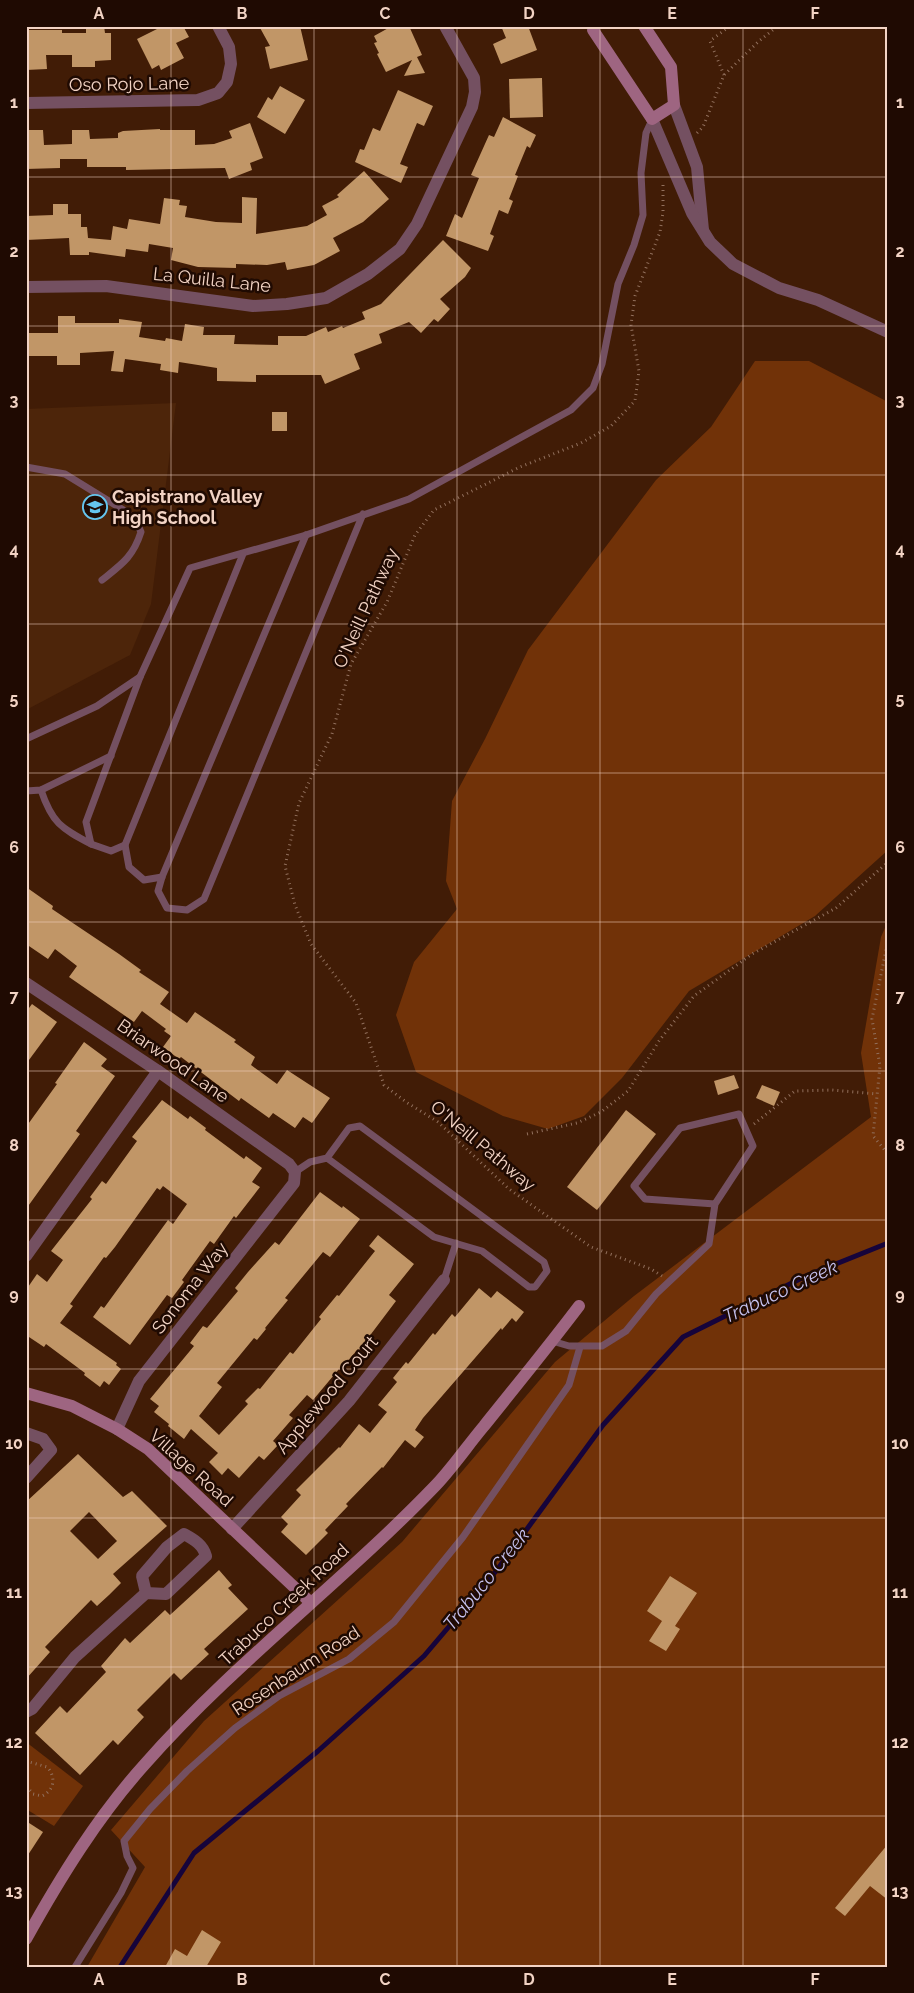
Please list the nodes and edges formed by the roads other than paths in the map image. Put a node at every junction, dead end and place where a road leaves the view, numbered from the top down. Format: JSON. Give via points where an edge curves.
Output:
{"nodes":[{"id":1,"x":218,"y":26,"type":"edge"},
{"id":2,"x":445,"y":26,"type":"edge"},
{"id":3,"x":594,"y":26,"type":"edge"},
{"id":4,"x":644,"y":26,"type":"edge"},
{"id":5,"x":26,"y":103,"type":"edge"},
{"id":6,"x":674,"y":105,"type":"junction"},
{"id":7,"x":652,"y":119,"type":"junction"},
{"id":8,"x":704,"y":232,"type":"junction"},
{"id":9,"x":26,"y":288,"type":"edge"},
{"id":10,"x":888,"y":332,"type":"edge"},
{"id":11,"x":26,"y":467,"type":"edge"},
{"id":12,"x":363,"y":514,"type":"junction"},
{"id":13,"x":306,"y":535,"type":"junction"},
{"id":14,"x":243,"y":554,"type":"junction"},
{"id":15,"x":102,"y":580,"type":"dead end"},
{"id":16,"x":140,"y":677,"type":"junction"},
{"id":17,"x":26,"y":739,"type":"edge"},
{"id":18,"x":111,"y":756,"type":"junction"},
{"id":19,"x":41,"y":790,"type":"junction"},
{"id":20,"x":26,"y":791,"type":"edge"},
{"id":21,"x":91,"y":844,"type":"junction"},
{"id":22,"x":125,"y":844,"type":"junction"},
{"id":23,"x":162,"y":877,"type":"junction"},
{"id":24,"x":26,"y":983,"type":"edge"},
{"id":25,"x":158,"y":1071,"type":"junction"},
{"id":26,"x":327,"y":1158,"type":"junction"},
{"id":27,"x":295,"y":1172,"type":"junction"},
{"id":28,"x":715,"y":1204,"type":"junction"},
{"id":29,"x":456,"y":1243,"type":"junction"},
{"id":30,"x":26,"y":1256,"type":"edge"},
{"id":31,"x":444,"y":1280,"type":"joint"},
{"id":32,"x":579,"y":1306,"type":"dead end"},
{"id":33,"x":552,"y":1340,"type":"junction"},
{"id":34,"x":580,"y":1347,"type":"junction"},
{"id":35,"x":26,"y":1393,"type":"edge"},
{"id":36,"x":117,"y":1429,"type":"junction"},
{"id":37,"x":26,"y":1433,"type":"edge"},
{"id":38,"x":26,"y":1478,"type":"edge"},
{"id":39,"x":232,"y":1529,"type":"junction"},
{"id":40,"x":146,"y":1593,"type":"junction"},
{"id":41,"x":311,"y":1602,"type":"junction"},
{"id":42,"x":26,"y":1712,"type":"edge"},
{"id":43,"x":26,"y":1939,"type":"edge"},
{"id":44,"x":75,"y":1967,"type":"edge"}],
"edges":[{"from":1,"to":5,"type":"street","name":"Oso Rojo Lane","via":[[229,47],[231,64],[227,82],[218,93],[198,100]]},
{"from":2,"to":9,"type":"street","name":"La Quilla Lane","via":[[474,78],[472,107],[417,224],[400,248],[368,274],[326,298],[253,306],[106,286]]},
{"from":3,"to":7,"type":"street"},
{"from":4,"to":6,"type":"street","via":[[671,67]]},
{"from":6,"to":7,"type":"street"},
{"from":6,"to":8,"type":"street","via":[[697,167]]},
{"from":7,"to":8,"type":"street","via":[[692,213]]},
{"from":7,"to":12,"type":"lane","via":[[646,133],[641,173],[643,215],[618,284],[606,348],[593,388],[571,410],[511,444],[409,498]]},
{"from":8,"to":10,"type":"street","via":[[733,264],[778,288],[818,300]]},
{"from":11,"to":15,"type":"lane","via":[[65,474],[136,521],[141,532],[136,547],[128,560]]},
{"from":12,"to":13,"type":"lane"},
{"from":12,"to":23,"type":"lane","via":[[204,898],[187,910],[167,908],[158,890]]},
{"from":13,"to":14,"type":"lane"},
{"from":13,"to":23,"type":"lane"},
{"from":14,"to":16,"type":"lane","via":[[190,568]]},
{"from":14,"to":22,"type":"lane"},
{"from":16,"to":17,"type":"lane","via":[[97,706]]},
{"from":16,"to":18,"type":"lane"},
{"from":18,"to":19,"type":"lane"},
{"from":18,"to":21,"type":"lane","via":[[86,822]]},
{"from":19,"to":20,"type":"lane"},
{"from":19,"to":21,"type":"lane","via":[[47,809],[64,830]]},
{"from":21,"to":22,"type":"lane","via":[[111,851]]},
{"from":22,"to":23,"type":"lane","via":[[129,867],[134,872],[144,880]]},
{"from":24,"to":25,"type":"street","name":"Briarwood Lane"},
{"from":25,"to":27,"type":"street","name":"Briarwood Lane","via":[[289,1164]]},
{"from":25,"to":30,"type":"street"},
{"from":26,"to":27,"type":"lane","via":[[310,1162]]},
{"from":26,"to":29,"type":"lane","via":[[434,1236]]},
{"from":26,"to":29,"type":"lane","via":[[349,1128],[360,1126],[544,1262],[547,1271],[535,1287],[529,1287],[482,1251]]},
{"from":27,"to":36,"type":"street","name":"Sonoma Way","via":[[294,1183],[139,1381]]},
{"from":28,"to":28,"type":"lane","via":[[645,1199],[634,1186],[680,1128],[739,1114],[753,1146]]},
{"from":28,"to":34,"type":"lane","via":[[710,1244],[656,1294],[626,1332],[602,1346]]},
{"from":29,"to":31,"type":"lane"},
{"from":31,"to":39,"type":"street","name":"Applewood Court","via":[[349,1402]]},
{"from":32,"to":33,"type":"street","name":"Trabuco Creek Road"},
{"from":33,"to":34,"type":"lane"},
{"from":33,"to":41,"type":"street","name":"Trabuco Creek Road","via":[[437,1484],[348,1571]]},
{"from":34,"to":44,"type":"lane","name":"Rosenbaum Road","via":[[569,1386],[463,1537],[394,1622],[349,1659],[279,1696],[235,1728],[150,1809],[124,1841],[133,1868]]},
{"from":35,"to":36,"type":"street","name":"Village Road","via":[[72,1406]]},
{"from":36,"to":39,"type":"street","name":"Village Road","via":[[148,1448]]},
{"from":37,"to":38,"type":"street","via":[[43,1439],[51,1450]]},
{"from":39,"to":41,"type":"street","name":"Village Road"},
{"from":40,"to":40,"type":"street","via":[[142,1576],[167,1547],[184,1534],[204,1548],[206,1556],[166,1594]]},
{"from":40,"to":42,"type":"street","via":[[75,1657]]},
{"from":41,"to":43,"type":"street","name":"Trabuco Creek Road","via":[[214,1693],[145,1764],[85,1842]]}]}
